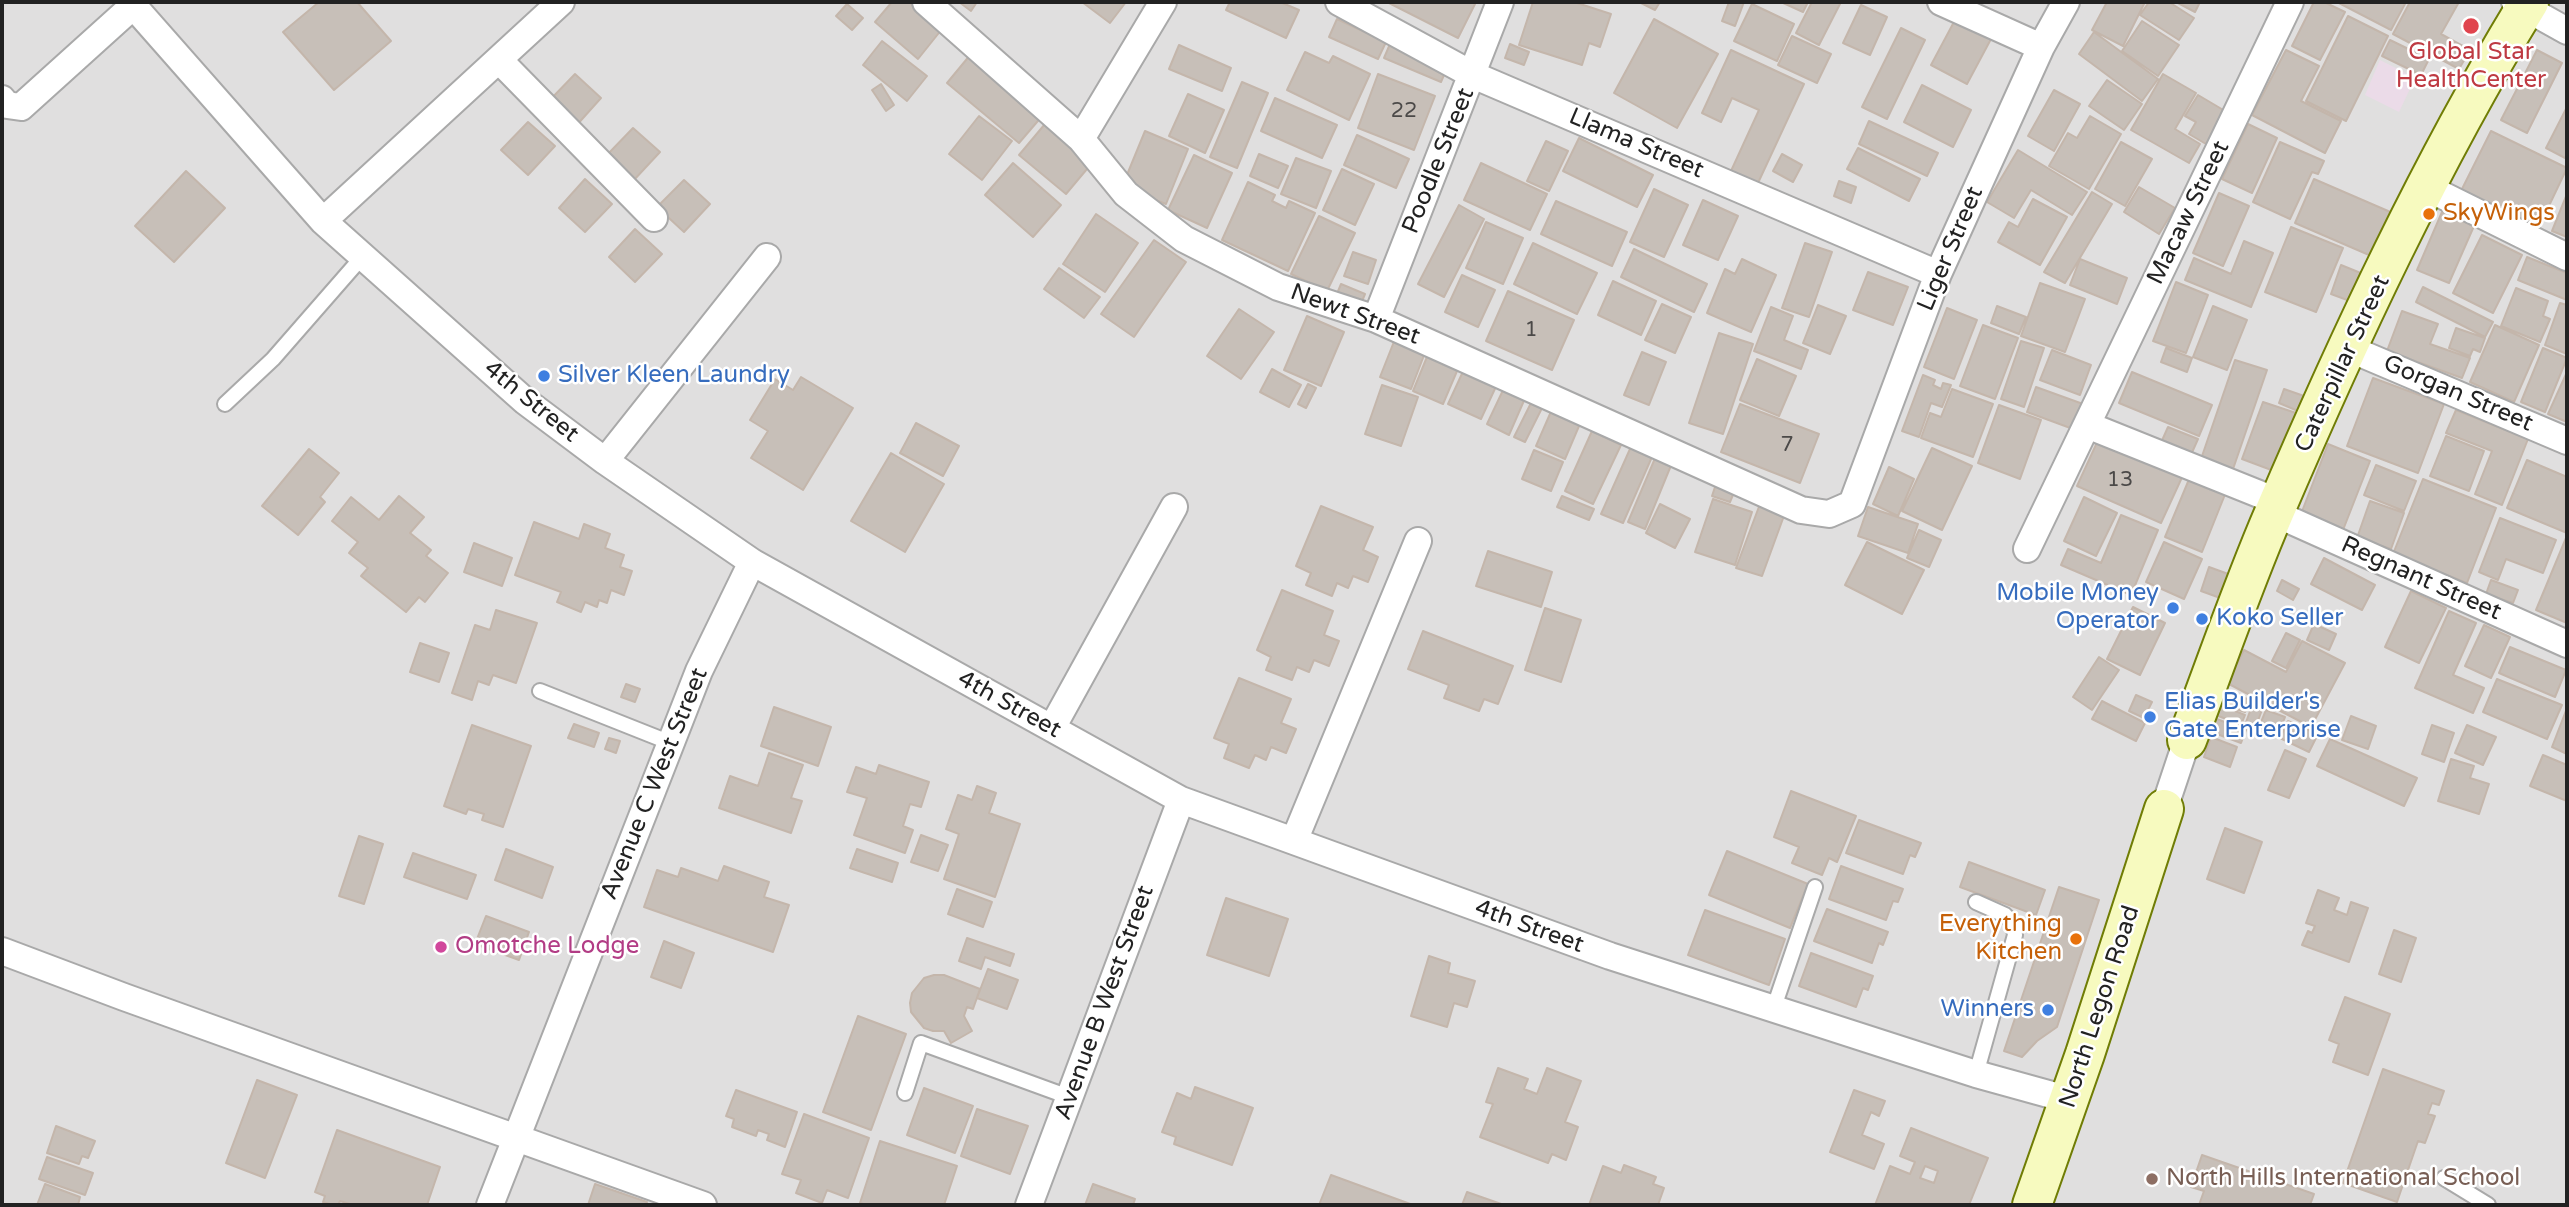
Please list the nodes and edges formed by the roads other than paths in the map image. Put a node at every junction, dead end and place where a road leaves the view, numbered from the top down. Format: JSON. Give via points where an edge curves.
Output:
{"nodes":[{"id":1,"x":561,"y":2,"type":"edge"},
{"id":2,"x":926,"y":2,"type":"edge"},
{"id":3,"x":1163,"y":2,"type":"edge"},
{"id":4,"x":1339,"y":2,"type":"edge"},
{"id":5,"x":1500,"y":2,"type":"edge"},
{"id":6,"x":1941,"y":2,"type":"edge"},
{"id":7,"x":2066,"y":2,"type":"edge"},
{"id":8,"x":2290,"y":2,"type":"edge"},
{"id":9,"x":132,"y":4,"type":"edge"},
{"id":10,"x":2523,"y":4,"type":"edge"},
{"id":11,"x":2567,"y":31,"type":"edge"},
{"id":12,"x":2041,"y":47,"type":"junction"},
{"id":13,"x":499,"y":60,"type":"junction"},
{"id":14,"x":1473,"y":75,"type":"junction"},
{"id":15,"x":2,"y":99,"type":"edge"},
{"id":16,"x":1082,"y":139,"type":"junction"},
{"id":17,"x":2426,"y":187,"type":"junction"},
{"id":18,"x":654,"y":218,"type":"dead end"},
{"id":19,"x":323,"y":220,"type":"junction"},
{"id":20,"x":363,"y":256,"type":"junction"},
{"id":21,"x":767,"y":257,"type":"dead end"},
{"id":22,"x":2567,"y":257,"type":"edge"},
{"id":23,"x":1938,"y":274,"type":"junction"},
{"id":24,"x":1376,"y":319,"type":"junction"},
{"id":25,"x":2348,"y":348,"type":"junction"},
{"id":26,"x":225,"y":404,"type":"dead end"},
{"id":27,"x":2087,"y":425,"type":"junction"},
{"id":28,"x":2567,"y":440,"type":"edge"},
{"id":29,"x":605,"y":461,"type":"junction"},
{"id":30,"x":1852,"y":504,"type":"joint"},
{"id":31,"x":1174,"y":507,"type":"dead end"},
{"id":32,"x":2276,"y":508,"type":"junction"},
{"id":33,"x":1418,"y":541,"type":"dead end"},
{"id":34,"x":2027,"y":549,"type":"dead end"},
{"id":35,"x":752,"y":562,"type":"junction"},
{"id":36,"x":2567,"y":644,"type":"edge"},
{"id":37,"x":540,"y":691,"type":"dead end"},
{"id":38,"x":1052,"y":728,"type":"junction"},
{"id":39,"x":2187,"y":740,"type":"joint"},
{"id":40,"x":671,"y":743,"type":"junction"},
{"id":41,"x":1181,"y":800,"type":"junction"},
{"id":42,"x":2164,"y":809,"type":"joint"},
{"id":43,"x":1294,"y":841,"type":"junction"},
{"id":44,"x":1815,"y":887,"type":"dead end"},
{"id":45,"x":1976,"y":902,"type":"dead end"},
{"id":46,"x":2,"y":951,"type":"edge"},
{"id":47,"x":1773,"y":1010,"type":"junction"},
{"id":48,"x":1976,"y":1074,"type":"junction"},
{"id":49,"x":905,"y":1093,"type":"dead end"},
{"id":50,"x":1069,"y":1097,"type":"junction"},
{"id":51,"x":2070,"y":1100,"type":"junction"},
{"id":52,"x":516,"y":1136,"type":"junction"},
{"id":53,"x":2444,"y":1178,"type":"dead end"},
{"id":54,"x":490,"y":1205,"type":"edge"},
{"id":55,"x":703,"y":1205,"type":"edge"},
{"id":56,"x":1029,"y":1205,"type":"edge"},
{"id":57,"x":2032,"y":1205,"type":"edge"},
{"id":58,"x":2488,"y":1205,"type":"edge"}],
"edges":[{"from":1,"to":13,"type":"street"},
{"from":2,"to":16,"type":"street","name":"Newt Street"},
{"from":3,"to":16,"type":"street"},
{"from":4,"to":14,"type":"street","name":"Llama Street"},
{"from":5,"to":14,"type":"street","name":"Poodle Street"},
{"from":6,"to":12,"type":"street"},
{"from":7,"to":12,"type":"street","name":"Liger Street"},
{"from":8,"to":27,"type":"street","name":"Macaw Street"},
{"from":9,"to":15,"type":"street","via":[[21,107],[7,105]]},
{"from":9,"to":19,"type":"street","name":"4th Street"},
{"from":10,"to":11,"type":"street"},
{"from":10,"to":17,"type":"street","name":"Caterpillar Street"},
{"from":12,"to":23,"type":"street","name":"Liger Street"},
{"from":13,"to":18,"type":"street"},
{"from":13,"to":19,"type":"street"},
{"from":14,"to":23,"type":"street","name":"Llama Street"},
{"from":14,"to":24,"type":"street","name":"Poodle Street"},
{"from":16,"to":24,"type":"street","name":"Newt Street","via":[[1126,194],[1184,239],[1278,287]]},
{"from":17,"to":22,"type":"street"},
{"from":17,"to":25,"type":"street","name":"Caterpillar Street"},
{"from":19,"to":20,"type":"street","name":"4th Street"},
{"from":20,"to":26,"type":"lane","via":[[273,359]]},
{"from":20,"to":29,"type":"street","name":"4th Street","via":[[525,401]]},
{"from":21,"to":29,"type":"street"},
{"from":23,"to":30,"type":"street","name":"Liger Street"},
{"from":24,"to":30,"type":"street","name":"Newt Street","via":[[1801,510],[1829,514]]},
{"from":25,"to":28,"type":"street","name":"Gorgan Street"},
{"from":25,"to":32,"type":"street","name":"Caterpillar Street"},
{"from":27,"to":32,"type":"street"},
{"from":27,"to":34,"type":"street","name":"Macaw Street"},
{"from":29,"to":35,"type":"street","name":"4th Street"},
{"from":31,"to":38,"type":"street"},
{"from":32,"to":36,"type":"street","name":"Regnant Street"},
{"from":32,"to":39,"type":"street","name":"Caterpillar Street"},
{"from":33,"to":43,"type":"street"},
{"from":35,"to":38,"type":"street","name":"4th Street"},
{"from":35,"to":40,"type":"street","name":"Avenue C West Street","via":[[699,671]]},
{"from":37,"to":40,"type":"lane"},
{"from":38,"to":41,"type":"street","name":"4th Street"},
{"from":39,"to":42,"type":"street"},
{"from":40,"to":52,"type":"street","name":"Avenue C West Street"},
{"from":41,"to":43,"type":"street","name":"4th Street"},
{"from":41,"to":50,"type":"street","name":"Avenue B West Street"},
{"from":42,"to":51,"type":"street","name":"North Legon Road"},
{"from":43,"to":47,"type":"street","name":"4th Street"},
{"from":44,"to":47,"type":"lane"},
{"from":45,"to":48,"type":"lane","via":[[2005,915],[2015,934]]},
{"from":46,"to":52,"type":"street"},
{"from":47,"to":48,"type":"street","name":"4th Street"},
{"from":48,"to":51,"type":"street","name":"4th Street"},
{"from":49,"to":50,"type":"lane","via":[[921,1043]]},
{"from":50,"to":56,"type":"street","name":"Avenue B West Street"},
{"from":51,"to":57,"type":"street","name":"North Legon Road"},
{"from":52,"to":54,"type":"street","name":"Avenue C West Street"},
{"from":52,"to":55,"type":"street"},
{"from":53,"to":58,"type":"lane"}]}
